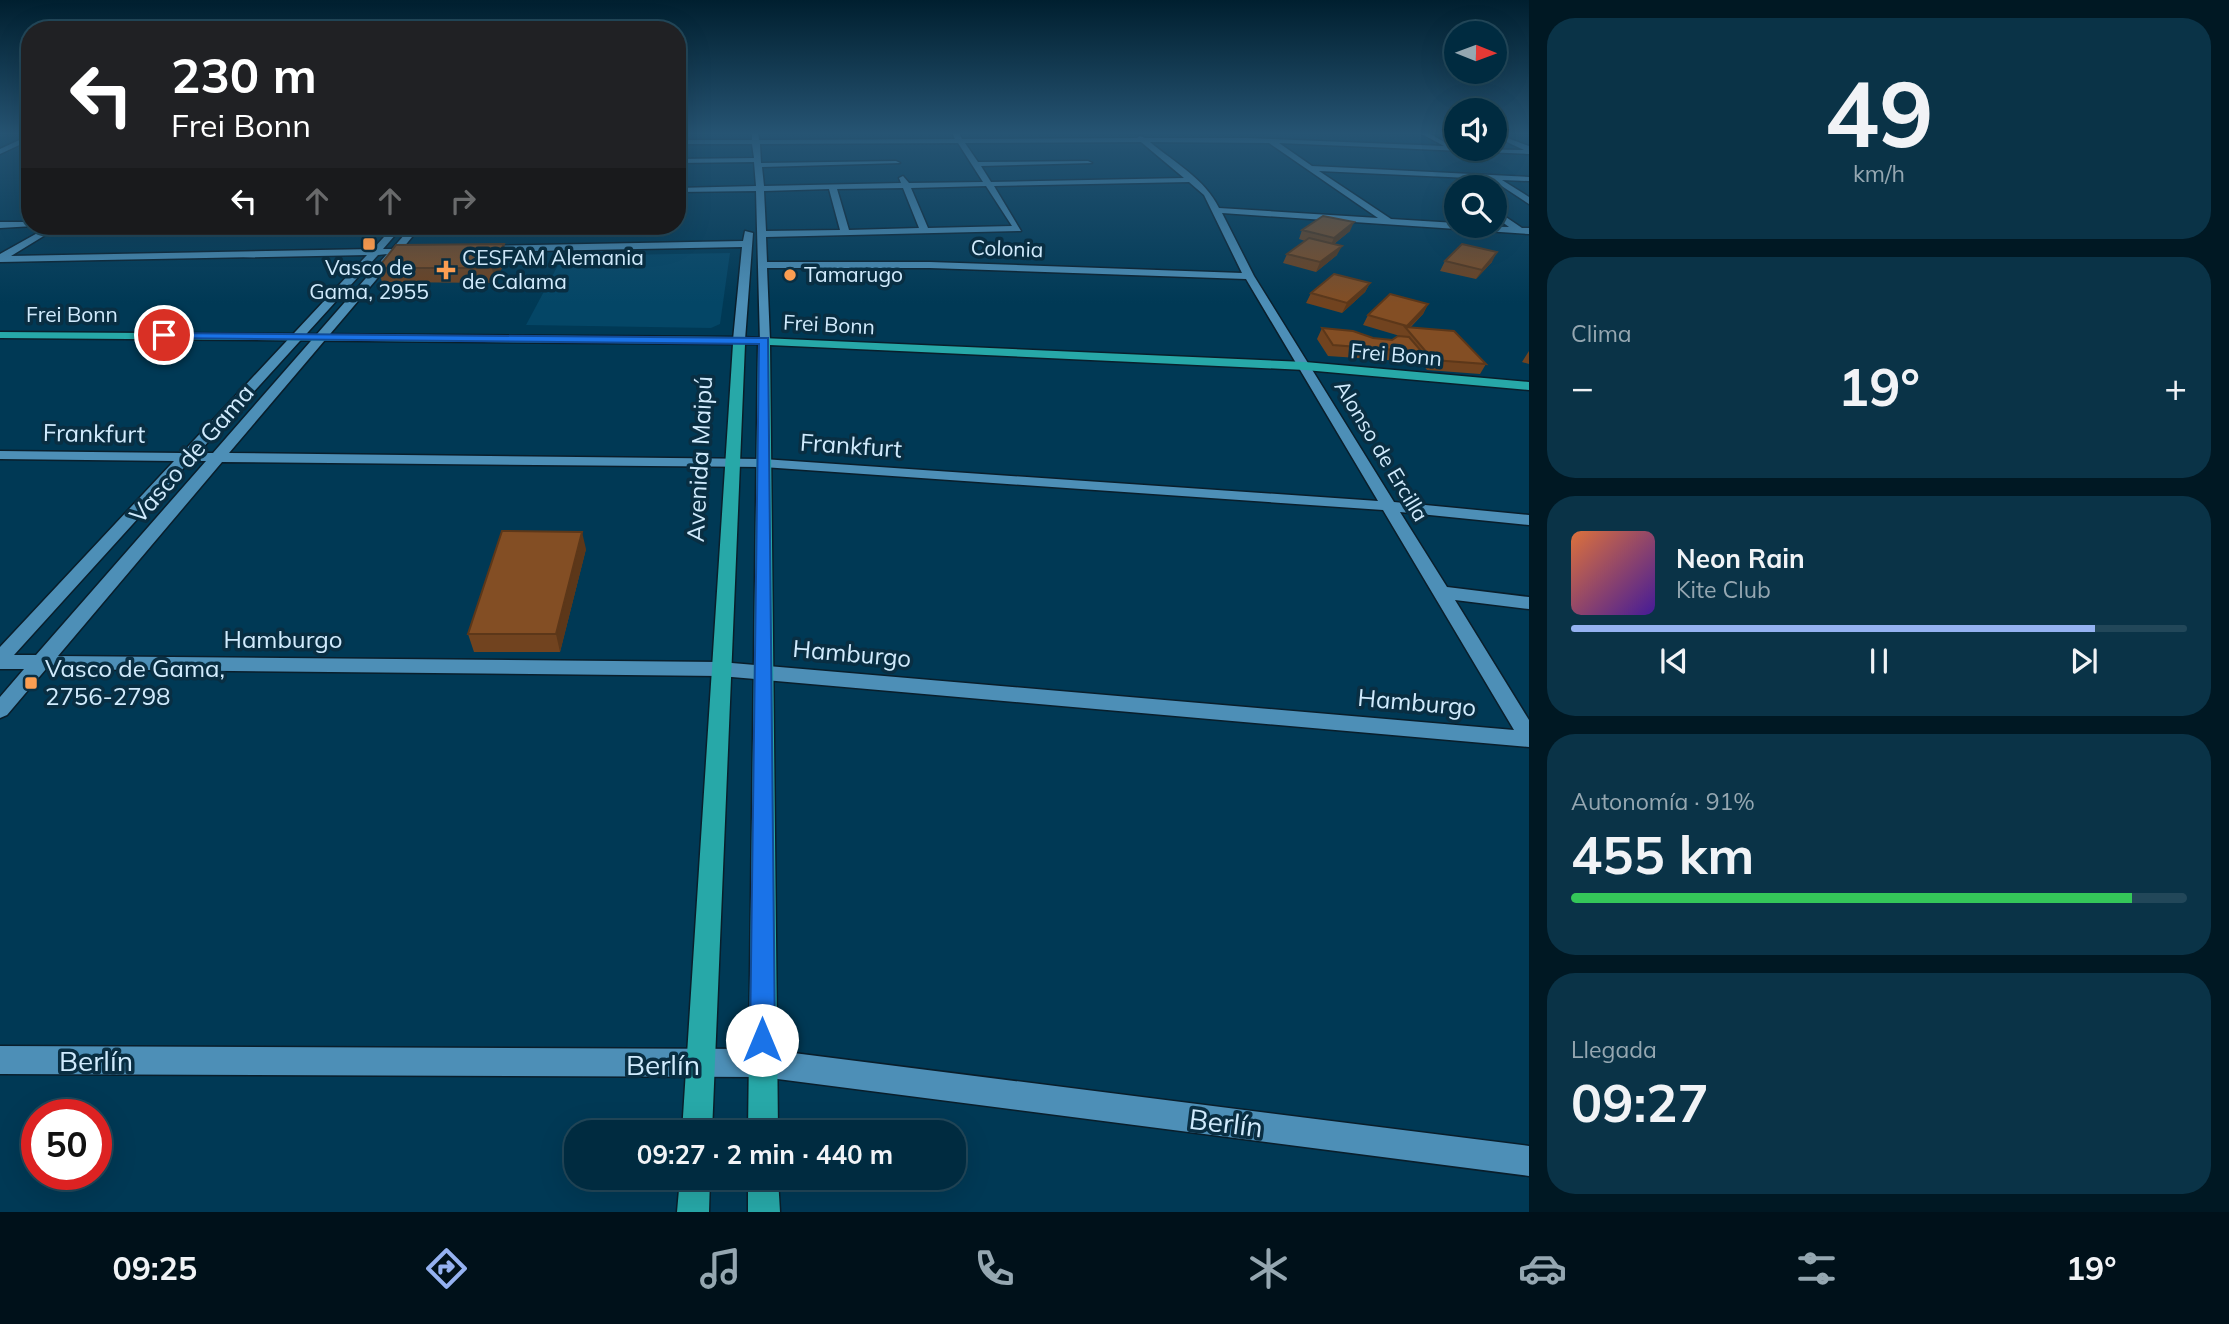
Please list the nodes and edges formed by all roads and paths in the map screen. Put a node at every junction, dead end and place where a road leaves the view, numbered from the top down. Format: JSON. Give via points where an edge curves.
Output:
{"nodes":[{"id":1,"x":760,"y":189,"type":"joint"},
{"id":2,"x":686,"y":190,"type":"edge"},
{"id":3,"x":714,"y":190,"type":"edge"},
{"id":4,"x":833,"y":190,"type":"edge"},
{"id":5,"x":908,"y":190,"type":"edge"},
{"id":6,"x":992,"y":190,"type":"edge"},
{"id":7,"x":1204,"y":190,"type":"edge"},
{"id":8,"x":1343,"y":190,"type":"edge"},
{"id":9,"x":1512,"y":190,"type":"edge"},
{"id":10,"x":1529,"y":201,"type":"edge"},
{"id":11,"x":1216,"y":211,"type":"junction"},
{"id":12,"x":1507,"y":219,"type":"edge"},
{"id":13,"x":1391,"y":223,"type":"junction"},
{"id":14,"x":0,"y":225,"type":"edge"},
{"id":15,"x":21,"y":225,"type":"edge"},
{"id":16,"x":925,"y":230,"type":"junction"},
{"id":17,"x":1524,"y":230,"type":"edge"},
{"id":18,"x":845,"y":232,"type":"junction"},
{"id":19,"x":761,"y":234,"type":"junction"},
{"id":20,"x":27,"y":235,"type":"edge"},
{"id":21,"x":40,"y":235,"type":"edge"},
{"id":22,"x":391,"y":235,"type":"edge"},
{"id":23,"x":409,"y":235,"type":"edge"},
{"id":24,"x":745,"y":244,"type":"junction"},
{"id":25,"x":0,"y":250,"type":"edge"},
{"id":26,"x":424,"y":250,"type":"edge"},
{"id":27,"x":466,"y":250,"type":"edge"},
{"id":28,"x":376,"y":251,"type":"junction"},
{"id":29,"x":396,"y":251,"type":"junction"},
{"id":30,"x":0,"y":258,"type":"edge"},
{"id":31,"x":764,"y":265,"type":"junction"},
{"id":32,"x":1250,"y":276,"type":"junction"},
{"id":33,"x":0,"y":335,"type":"edge"},
{"id":34,"x":300,"y":335,"type":"junction"},
{"id":35,"x":323,"y":335,"type":"junction"},
{"id":36,"x":738,"y":340,"type":"junction"},
{"id":37,"x":765,"y":341,"type":"junction"},
{"id":38,"x":1305,"y":366,"type":"junction"},
{"id":39,"x":1529,"y":386,"type":"edge"},
{"id":40,"x":0,"y":455,"type":"edge"},
{"id":41,"x":182,"y":457,"type":"junction"},
{"id":42,"x":220,"y":458,"type":"junction"},
{"id":43,"x":731,"y":462,"type":"junction"},
{"id":44,"x":763,"y":463,"type":"junction"},
{"id":45,"x":1390,"y":506,"type":"junction"},
{"id":46,"x":1529,"y":520,"type":"edge"},
{"id":47,"x":1440,"y":592,"type":"junction"},
{"id":48,"x":1529,"y":603,"type":"edge"},
{"id":49,"x":0,"y":660,"type":"edge"},
{"id":50,"x":39,"y":664,"type":"junction"},
{"id":51,"x":720,"y":669,"type":"junction"},
{"id":52,"x":762,"y":672,"type":"junction"},
{"id":53,"x":0,"y":710,"type":"edge"},
{"id":54,"x":1529,"y":738,"type":"edge"},
{"id":55,"x":0,"y":1060,"type":"edge"},
{"id":56,"x":762,"y":1063,"type":"junction"},
{"id":57,"x":700,"y":1065,"type":"junction"},
{"id":58,"x":698,"y":1120,"type":"edge"},
{"id":59,"x":763,"y":1120,"type":"edge"},
{"id":60,"x":1529,"y":1161,"type":"edge"},
{"id":61,"x":695,"y":1190,"type":"edge"},
{"id":62,"x":763,"y":1190,"type":"edge"},
{"id":63,"x":694,"y":1212,"type":"edge"},
{"id":64,"x":764,"y":1212,"type":"edge"}],
"edges":[{"from":1,"to":19,"type":"street"},
{"from":1,"to":24,"type":"street","name":"Avenida Maipú"},
{"from":2,"to":3,"type":"street"},
{"from":4,"to":18,"type":"street"},
{"from":5,"to":16,"type":"street"},
{"from":6,"to":16,"type":"street","name":"Colonia","via":[[1018,229]]},
{"from":7,"to":11,"type":"street","name":"Alonso de Ercilla"},
{"from":8,"to":13,"type":"street"},
{"from":9,"to":10,"type":"street"},
{"from":11,"to":13,"type":"street"},
{"from":11,"to":32,"type":"street","name":"Alonso de Ercilla"},
{"from":12,"to":17,"type":"street"},
{"from":13,"to":17,"type":"street"},
{"from":14,"to":15,"type":"street"},
{"from":16,"to":18,"type":"street","name":"Colonia"},
{"from":18,"to":19,"type":"street","name":"Colonia"},
{"from":19,"to":31,"type":"street"},
{"from":20,"to":25,"type":"street"},
{"from":21,"to":30,"type":"street"},
{"from":22,"to":28,"type":"street","name":"Vasco de Gama"},
{"from":23,"to":29,"type":"street","name":"Vasco de Gama"},
{"from":24,"to":27,"type":"street"},
{"from":24,"to":36,"type":"street","name":"Avenida Maipú"},
{"from":26,"to":29,"type":"street"},
{"from":28,"to":29,"type":"street"},
{"from":28,"to":30,"type":"street"},
{"from":28,"to":34,"type":"street","name":"Vasco de Gama"},
{"from":29,"to":35,"type":"street","name":"Vasco de Gama"},
{"from":31,"to":32,"type":"street","name":"Colonia","via":[[930,265]]},
{"from":31,"to":37,"type":"street"},
{"from":32,"to":38,"type":"street","name":"Alonso de Ercilla"},
{"from":33,"to":34,"type":"main road","name":"Frei Bonn"},
{"from":34,"to":35,"type":"main road","name":"Frei Bonn"},
{"from":34,"to":41,"type":"street","name":"Vasco de Gama"},
{"from":35,"to":36,"type":"main road","name":"Frei Bonn"},
{"from":35,"to":42,"type":"street","name":"Vasco de Gama"},
{"from":36,"to":37,"type":"main road","name":"Frei Bonn"},
{"from":36,"to":43,"type":"main road","name":"Avenida Maipú"},
{"from":37,"to":38,"type":"main road","name":"Frei Bonn"},
{"from":37,"to":44,"type":"main road"},
{"from":38,"to":39,"type":"main road","name":"Frei Bonn"},
{"from":38,"to":45,"type":"street","name":"Alonso de Ercilla"},
{"from":40,"to":41,"type":"street","name":"Frankfurt"},
{"from":41,"to":42,"type":"street","name":"Frankfurt"},
{"from":41,"to":49,"type":"street","name":"Vasco de Gama"},
{"from":42,"to":43,"type":"street","name":"Frankfurt"},
{"from":42,"to":50,"type":"street","name":"Vasco de Gama"},
{"from":43,"to":44,"type":"street","name":"Frankfurt"},
{"from":43,"to":51,"type":"main road","name":"Avenida Maipú"},
{"from":44,"to":45,"type":"street","name":"Frankfurt"},
{"from":44,"to":52,"type":"main road"},
{"from":45,"to":46,"type":"street","name":"Frankfurt"},
{"from":45,"to":47,"type":"street","name":"Alonso de Ercilla"},
{"from":47,"to":48,"type":"street"},
{"from":47,"to":54,"type":"street","name":"Alonso de Ercilla"},
{"from":49,"to":50,"type":"street","name":"Hamburgo"},
{"from":50,"to":51,"type":"street","name":"Hamburgo"},
{"from":50,"to":53,"type":"street","name":"Vasco de Gama"},
{"from":51,"to":52,"type":"street","name":"Hamburgo"},
{"from":51,"to":57,"type":"main road","name":"Avenida Maipú"},
{"from":52,"to":54,"type":"street","name":"Hamburgo"},
{"from":52,"to":56,"type":"main road"},
{"from":55,"to":57,"type":"street","name":"Berlín"},
{"from":56,"to":57,"type":"street","name":"Berlín"},
{"from":56,"to":59,"type":"main road"},
{"from":56,"to":60,"type":"street","name":"Berlín"},
{"from":57,"to":58,"type":"main road","name":"Avenida Maipú"},
{"from":61,"to":63,"type":"main road"},
{"from":62,"to":64,"type":"main road"}]}
